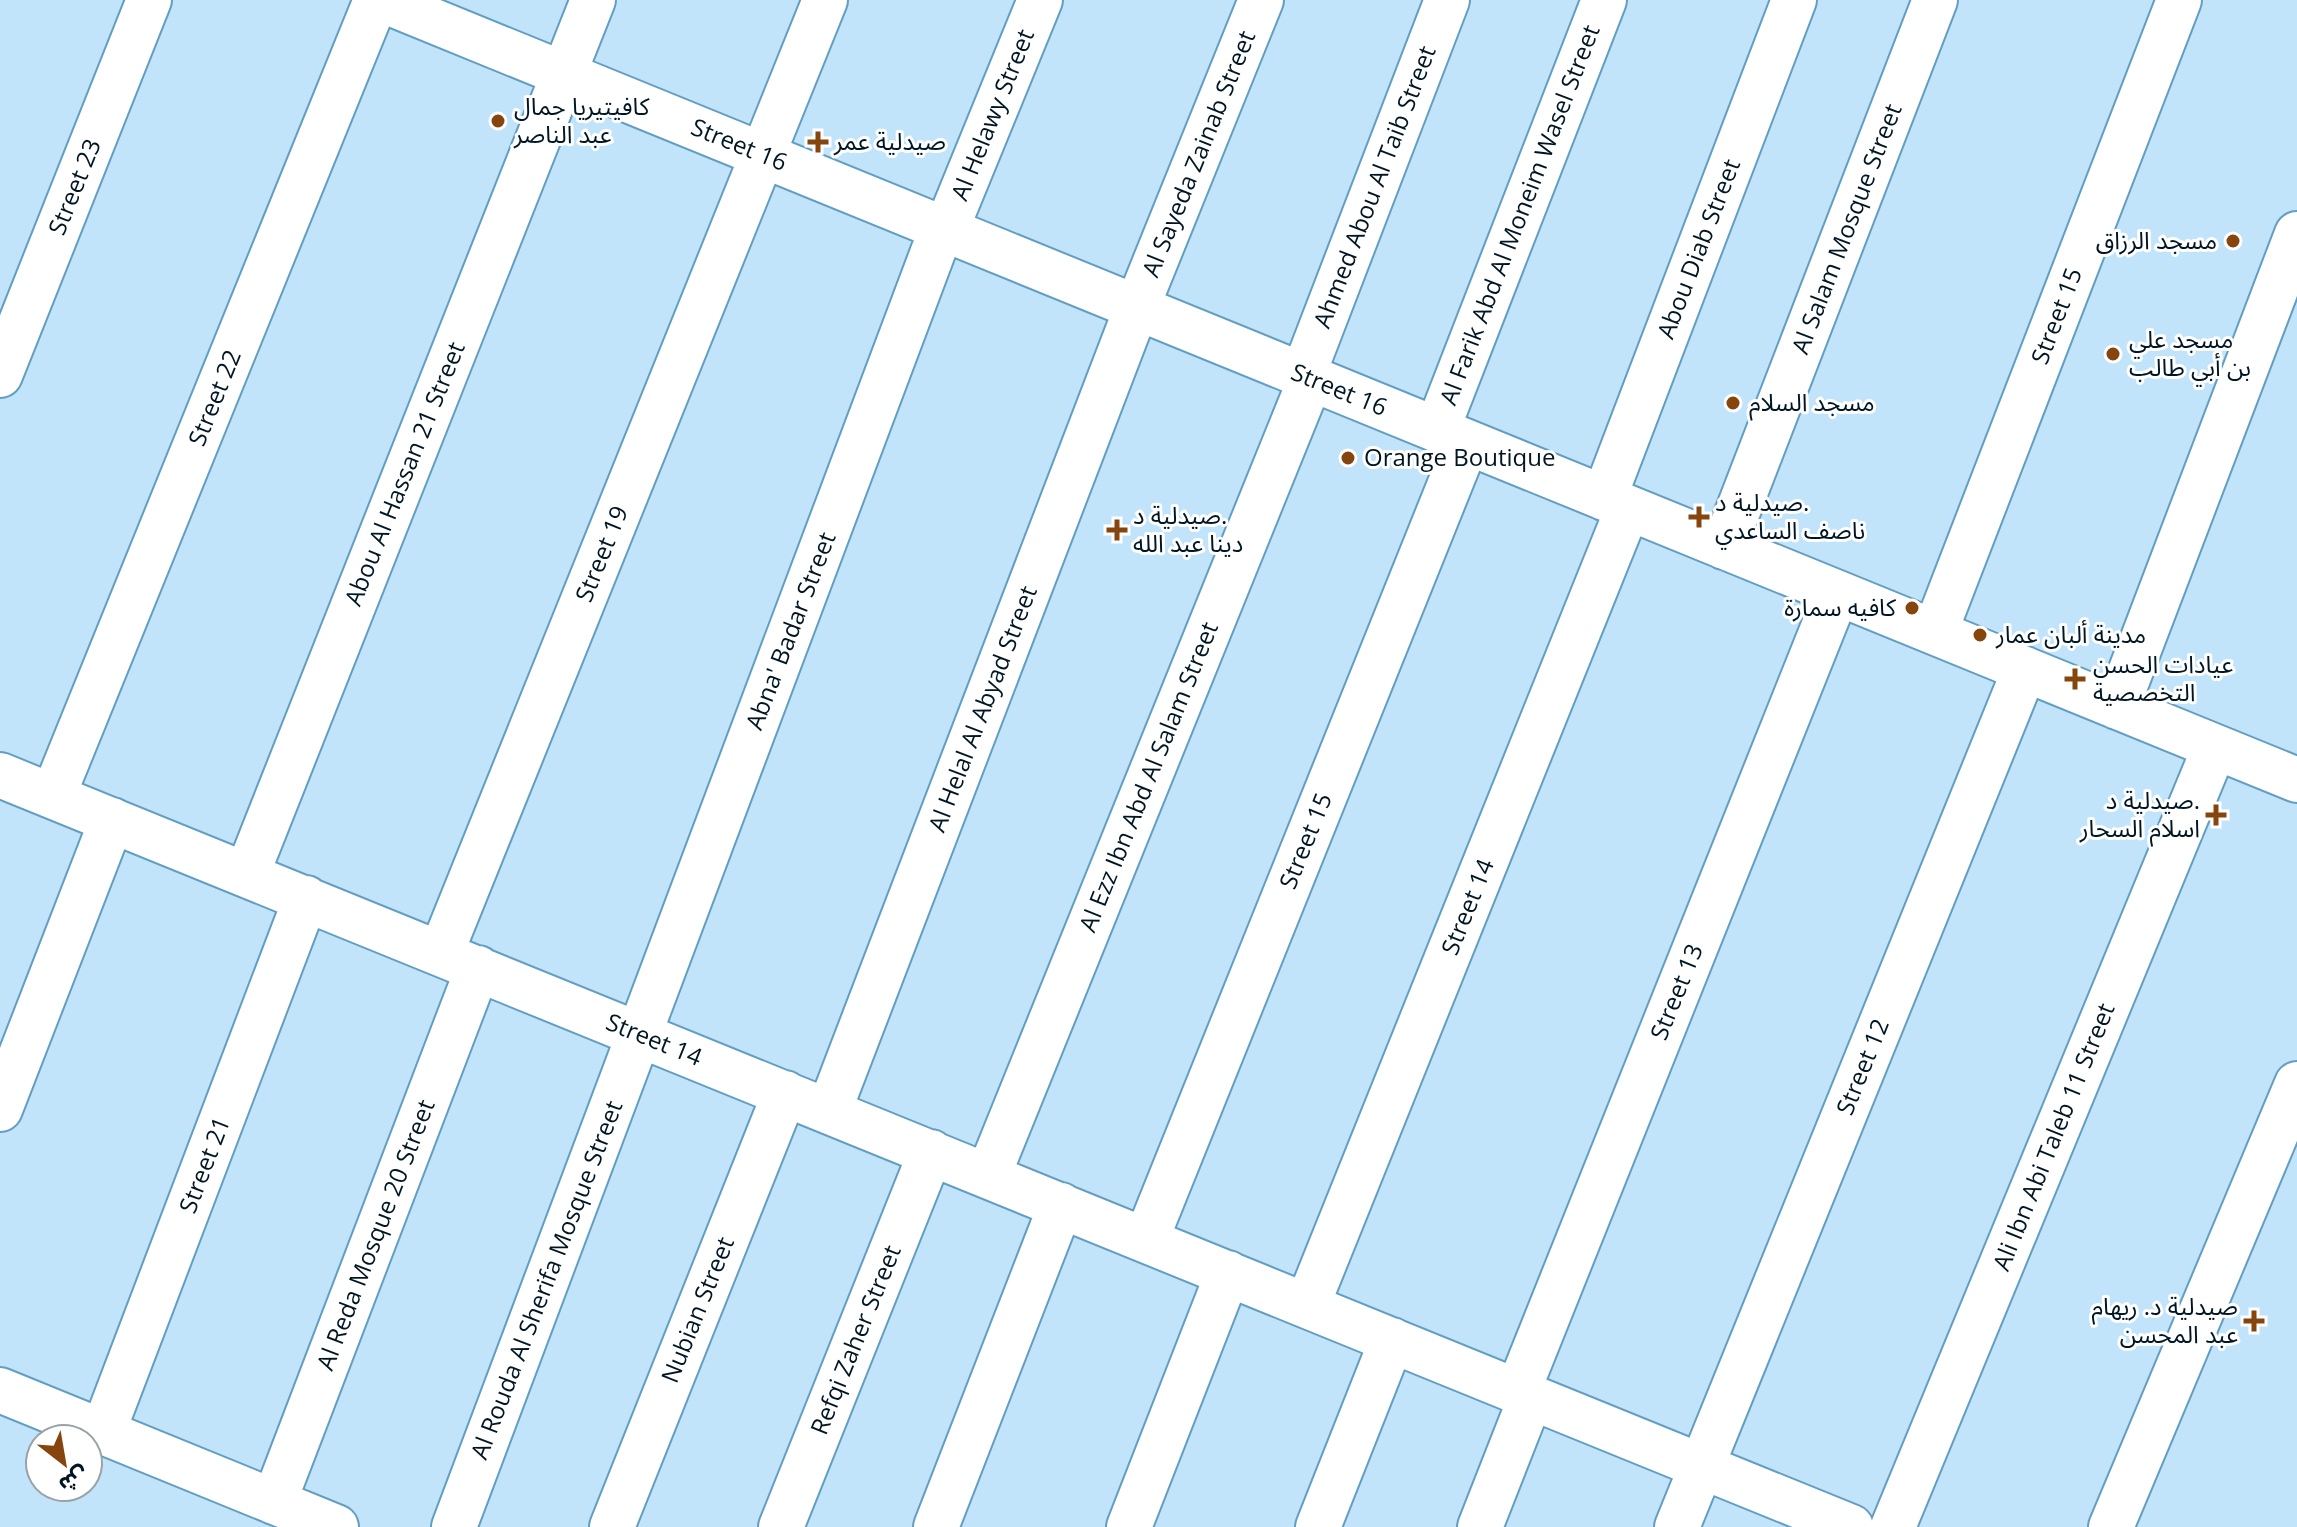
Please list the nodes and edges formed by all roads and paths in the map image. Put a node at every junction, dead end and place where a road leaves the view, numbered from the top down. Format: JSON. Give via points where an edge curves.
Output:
{"nodes":[{"id":1,"x":149,"y":0,"type":"edge"},
{"id":2,"x":379,"y":0,"type":"edge"},
{"id":3,"x":593,"y":0,"type":"edge"},
{"id":4,"x":825,"y":0,"type":"edge"},
{"id":5,"x":1040,"y":0,"type":"edge"},
{"id":6,"x":1261,"y":0,"type":"edge"},
{"id":7,"x":1447,"y":0,"type":"edge"},
{"id":8,"x":1604,"y":0,"type":"edge"},
{"id":9,"x":1794,"y":0,"type":"edge"},
{"id":10,"x":1935,"y":0,"type":"edge"},
{"id":11,"x":2179,"y":0,"type":"edge"},
{"id":12,"x":563,"y":74,"type":"junction"},
{"id":13,"x":763,"y":155,"type":"junction"},
{"id":14,"x":944,"y":229,"type":"junction"},
{"id":15,"x":2297,"y":234,"type":"edge"},
{"id":16,"x":1137,"y":307,"type":"junction"},
{"id":17,"x":0,"y":375,"type":"edge"},
{"id":18,"x":1307,"y":376,"type":"junction"},
{"id":19,"x":1452,"y":436,"type":"junction"},
{"id":20,"x":1616,"y":503,"type":"junction"},
{"id":21,"x":1724,"y":547,"type":"junction"},
{"id":22,"x":1837,"y":593,"type":"junction"},
{"id":23,"x":1935,"y":632,"type":"junction"},
{"id":24,"x":2025,"y":669,"type":"junction"},
{"id":25,"x":2117,"y":707,"type":"junction"},
{"id":26,"x":2215,"y":747,"type":"junction"},
{"id":27,"x":0,"y":775,"type":"edge"},
{"id":28,"x":2297,"y":779,"type":"edge"},
{"id":29,"x":53,"y":796,"type":"junction"},
{"id":30,"x":112,"y":820,"type":"junction"},
{"id":31,"x":247,"y":874,"type":"junction"},
{"id":32,"x":306,"y":898,"type":"junction"},
{"id":33,"x":459,"y":961,"type":"junction"},
{"id":34,"x":639,"y":1034,"type":"junction"},
{"id":35,"x":2297,"y":1084,"type":"edge"},
{"id":36,"x":785,"y":1093,"type":"junction"},
{"id":37,"x":0,"y":1109,"type":"edge"},
{"id":38,"x":829,"y":1111,"type":"junction"},
{"id":39,"x":931,"y":1152,"type":"junction"},
{"id":40,"x":988,"y":1176,"type":"junction"},
{"id":41,"x":1061,"y":1205,"type":"junction"},
{"id":42,"x":1146,"y":1240,"type":"junction"},
{"id":43,"x":1228,"y":1273,"type":"junction"},
{"id":44,"x":1307,"y":1306,"type":"junction"},
{"id":45,"x":1392,"y":1340,"type":"junction"},
{"id":46,"x":0,"y":1390,"type":"edge"},
{"id":47,"x":1524,"y":1394,"type":"junction"},
{"id":48,"x":81,"y":1423,"type":"edge"},
{"id":49,"x":104,"y":1429,"type":"edge"},
{"id":50,"x":104,"y":1432,"type":"edge"},
{"id":51,"x":1701,"y":1466,"type":"junction"},
{"id":52,"x":274,"y":1502,"type":"junction"},
{"id":53,"x":336,"y":1527,"type":"edge"},
{"id":54,"x":454,"y":1527,"type":"edge"},
{"id":55,"x":612,"y":1527,"type":"edge"},
{"id":56,"x":781,"y":1527,"type":"edge"},
{"id":57,"x":936,"y":1527,"type":"edge"},
{"id":58,"x":1129,"y":1527,"type":"edge"},
{"id":59,"x":1318,"y":1527,"type":"edge"},
{"id":60,"x":1480,"y":1527,"type":"edge"},
{"id":61,"x":1677,"y":1527,"type":"edge"},
{"id":62,"x":1851,"y":1527,"type":"edge"},
{"id":63,"x":1893,"y":1527,"type":"edge"},
{"id":64,"x":2111,"y":1527,"type":"edge"}],
"edges":[{"from":1,"to":17,"type":"street","name":"Street 23"},
{"from":2,"to":12,"type":"street","name":"Street 16"},
{"from":2,"to":29,"type":"street","name":"Street 22"},
{"from":3,"to":12,"type":"street"},
{"from":4,"to":13,"type":"street","name":"Street 19"},
{"from":5,"to":14,"type":"street","name":"Al Helawy Street"},
{"from":6,"to":16,"type":"street","name":"Al Sayeda Zainab Street"},
{"from":7,"to":18,"type":"street","name":"Ahmed Abou Al Taib Street"},
{"from":8,"to":19,"type":"street","name":"Al Farik Abd Al Moneim Wasel Street"},
{"from":9,"to":20,"type":"street","name":"Abou Diab Street"},
{"from":10,"to":21,"type":"street","name":"Al Salam Mosque Street"},
{"from":11,"to":23,"type":"street","name":"Street 15"},
{"from":12,"to":13,"type":"street","name":"Street 16"},
{"from":12,"to":31,"type":"street","name":"Abou Al Hassan 21 Street"},
{"from":13,"to":14,"type":"street","name":"Street 16"},
{"from":13,"to":33,"type":"street","name":"Street 19"},
{"from":14,"to":16,"type":"street","name":"Street 16"},
{"from":14,"to":34,"type":"street","name":"Abna' Badar Street"},
{"from":15,"to":25,"type":"street"},
{"from":16,"to":18,"type":"street","name":"Street 16"},
{"from":16,"to":38,"type":"street","name":"Al Helal Al Abyad Street"},
{"from":18,"to":19,"type":"street","name":"Street 16"},
{"from":18,"to":40,"type":"street","name":"Al Ezz Ibn Abd Al Salam Street"},
{"from":19,"to":20,"type":"street","name":"Street 16"},
{"from":19,"to":42,"type":"street","name":"Street 15"},
{"from":20,"to":21,"type":"street","name":"Street 16"},
{"from":20,"to":44,"type":"street","name":"Street 14"},
{"from":21,"to":22,"type":"street","name":"Street 16"},
{"from":22,"to":23,"type":"street","name":"Street 16"},
{"from":22,"to":47,"type":"street","name":"Street 13"},
{"from":23,"to":24,"type":"street","name":"Street 16"},
{"from":24,"to":25,"type":"street","name":"Street 16"},
{"from":24,"to":51,"type":"street","name":"Street 12"},
{"from":25,"to":26,"type":"street","name":"Street 16"},
{"from":26,"to":28,"type":"street","name":"Street 16"},
{"from":26,"to":63,"type":"street","name":"Ali Ibn Abi Taleb 11 Street"},
{"from":27,"to":29,"type":"street","name":"Street 14"},
{"from":29,"to":30,"type":"street","name":"Street 14"},
{"from":30,"to":31,"type":"street","name":"Street 14"},
{"from":30,"to":37,"type":"street"},
{"from":31,"to":32,"type":"street","name":"Street 14"},
{"from":32,"to":33,"type":"street","name":"Street 14"},
{"from":32,"to":49,"type":"street","name":"Street 21"},
{"from":33,"to":34,"type":"street","name":"Street 14"},
{"from":33,"to":52,"type":"street","name":"Al Reda Mosque 20 Street"},
{"from":34,"to":36,"type":"street","name":"Street 14"},
{"from":34,"to":54,"type":"street","name":"Al Rouda Al Sherifa Mosque Street"},
{"from":35,"to":64,"type":"street"},
{"from":36,"to":38,"type":"street","name":"Street 14"},
{"from":36,"to":55,"type":"street","name":"Nubian Street"},
{"from":38,"to":39,"type":"street","name":"Street 14"},
{"from":39,"to":40,"type":"street","name":"Street 14"},
{"from":39,"to":56,"type":"street","name":"Refqi Zaher Street"},
{"from":40,"to":41,"type":"street","name":"Street 14"},
{"from":41,"to":42,"type":"street","name":"Street 14"},
{"from":41,"to":57,"type":"street"},
{"from":42,"to":43,"type":"street","name":"Street 14"},
{"from":43,"to":44,"type":"street","name":"Street 14"},
{"from":43,"to":58,"type":"street"},
{"from":44,"to":45,"type":"street","name":"Street 14"},
{"from":45,"to":47,"type":"street","name":"Street 14"},
{"from":45,"to":59,"type":"street"},
{"from":46,"to":48,"type":"street"},
{"from":47,"to":51,"type":"street","name":"Street 14"},
{"from":47,"to":60,"type":"street","name":"Street 13"},
{"from":50,"to":52,"type":"street"},
{"from":51,"to":61,"type":"street","name":"Street 12"},
{"from":51,"to":62,"type":"street","name":"Street 14"},
{"from":52,"to":53,"type":"street"}]}
